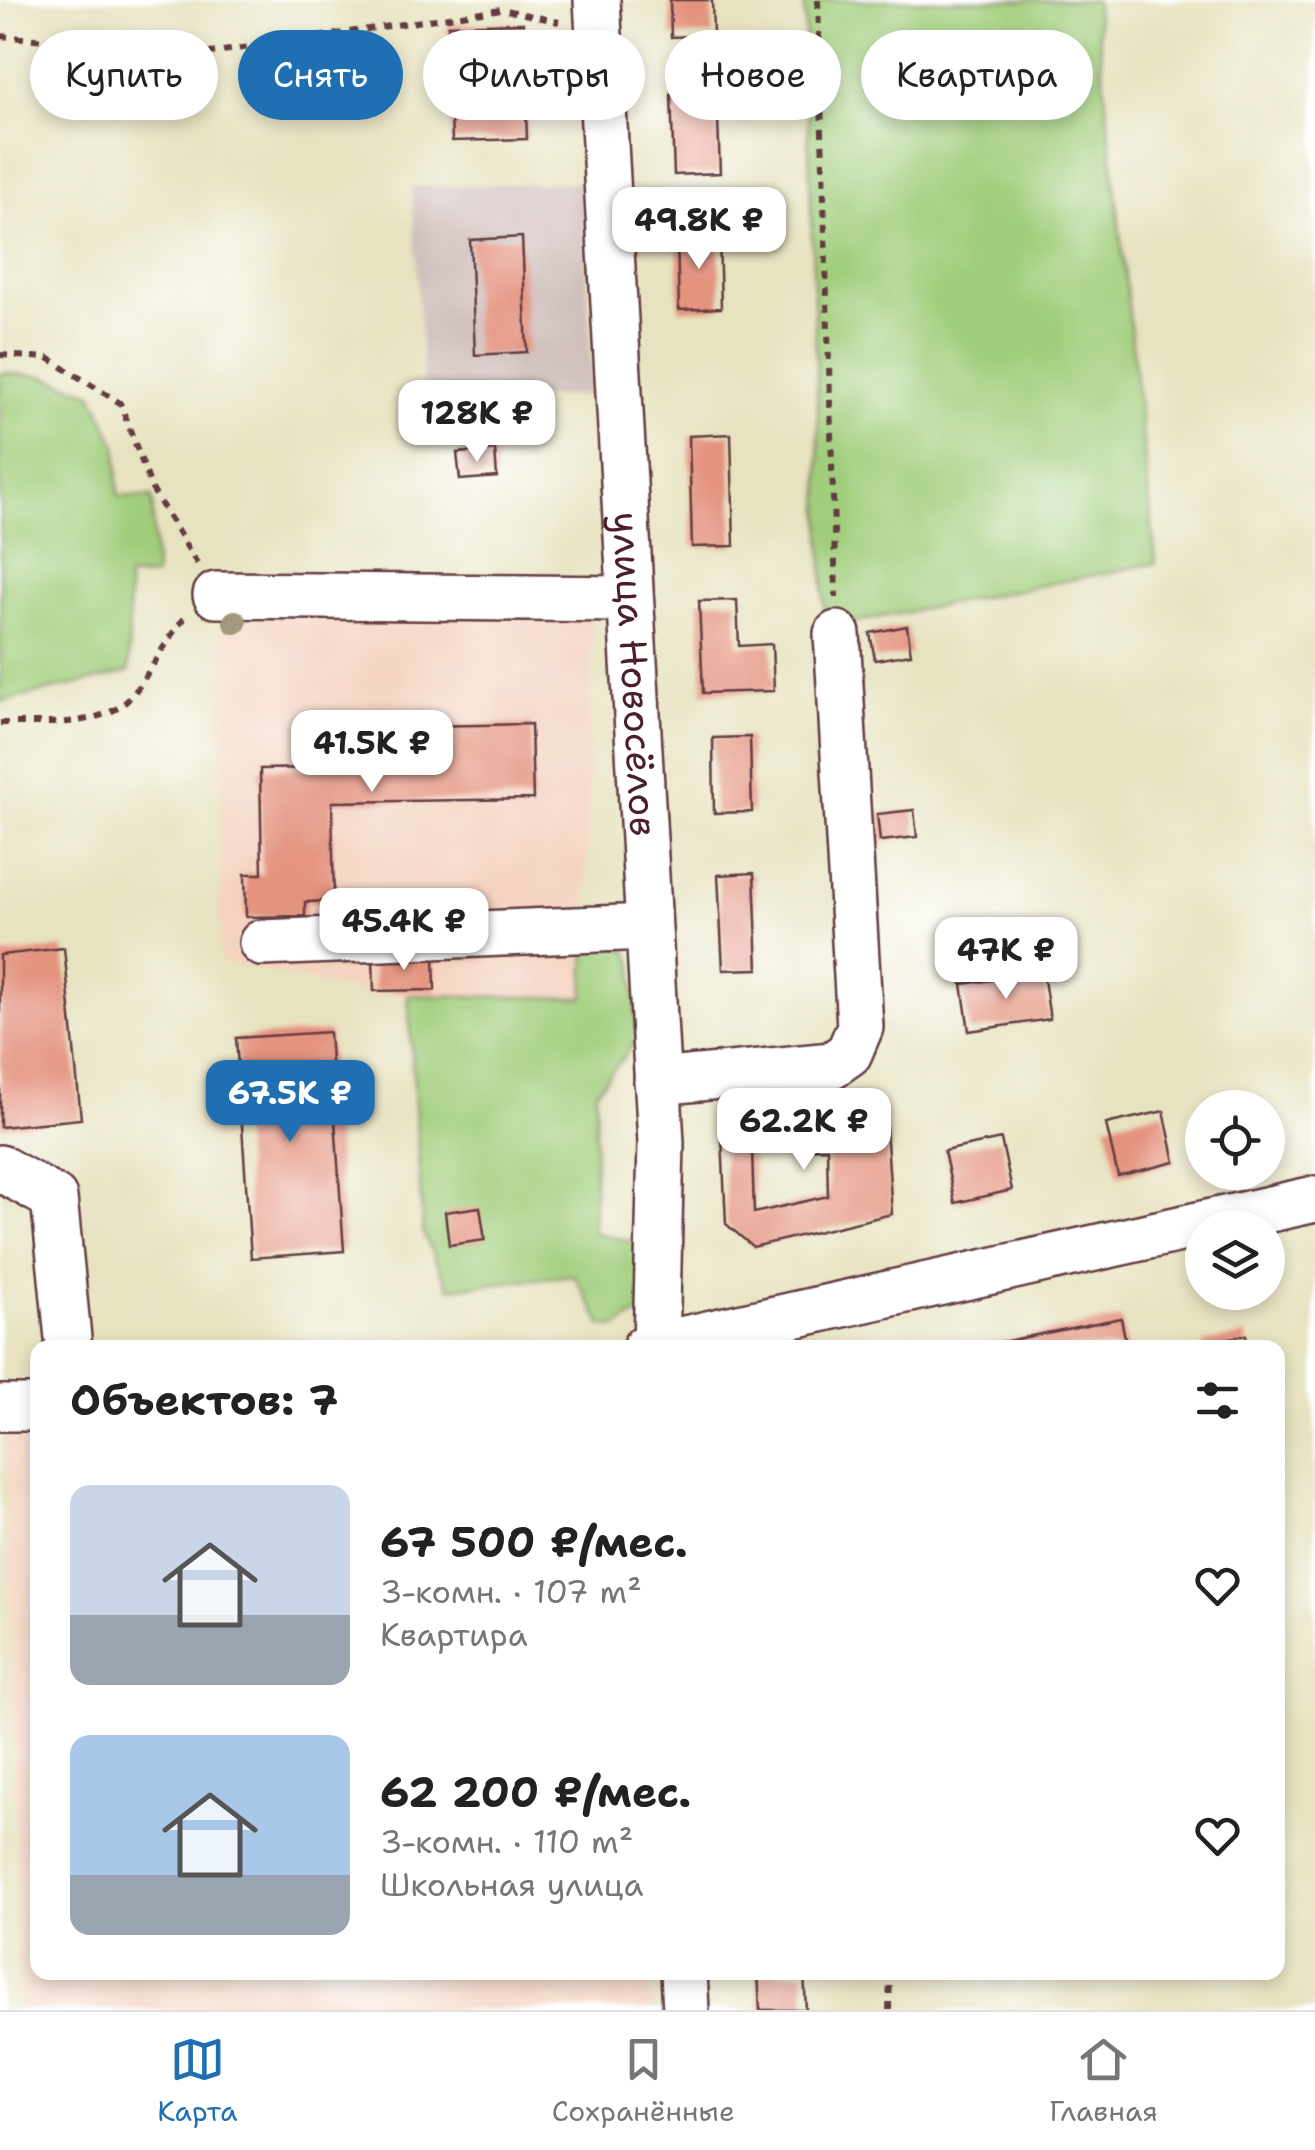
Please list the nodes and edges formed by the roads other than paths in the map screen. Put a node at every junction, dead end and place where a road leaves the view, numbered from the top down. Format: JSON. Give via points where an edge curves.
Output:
{"nodes":[{"id":1,"x":598,"y":16,"type":"edge"},
{"id":2,"x":216,"y":595,"type":"road end"},
{"id":3,"x":630,"y":599,"type":"junction"},
{"id":4,"x":837,"y":634,"type":"road end"},
{"id":5,"x":647,"y":927,"type":"junction"},
{"id":6,"x":262,"y":942,"type":"dead end"},
{"id":7,"x":658,"y":1082,"type":"junction"},
{"id":8,"x":0,"y":1168,"type":"edge"},
{"id":9,"x":1315,"y":1199,"type":"edge"},
{"id":10,"x":68,"y":1340,"type":"edge"},
{"id":11,"x":652,"y":1340,"type":"edge"},
{"id":12,"x":683,"y":1340,"type":"edge"},
{"id":13,"x":0,"y":1408,"type":"edge"},
{"id":14,"x":30,"y":1408,"type":"edge"},
{"id":15,"x":684,"y":1980,"type":"edge"},
{"id":16,"x":686,"y":2010,"type":"edge"}],
"edges":[{"from":1,"to":3,"type":"street","name":"улица Новосёлов"},
{"from":2,"to":3,"type":"street"},
{"from":3,"to":5,"type":"street","name":"улица Новосёлов"},
{"from":4,"to":7,"type":"street","via":[[860,1027],[850,1053],[832,1065]]},
{"from":5,"to":6,"type":"street"},
{"from":5,"to":7,"type":"street","name":"улица Новосёлов"},
{"from":7,"to":11,"type":"street","name":"улица Новосёлов"},
{"from":8,"to":10,"type":"street","via":[[54,1198]]},
{"from":9,"to":12,"type":"street"},
{"from":13,"to":14,"type":"street"},
{"from":15,"to":16,"type":"street"}]}
